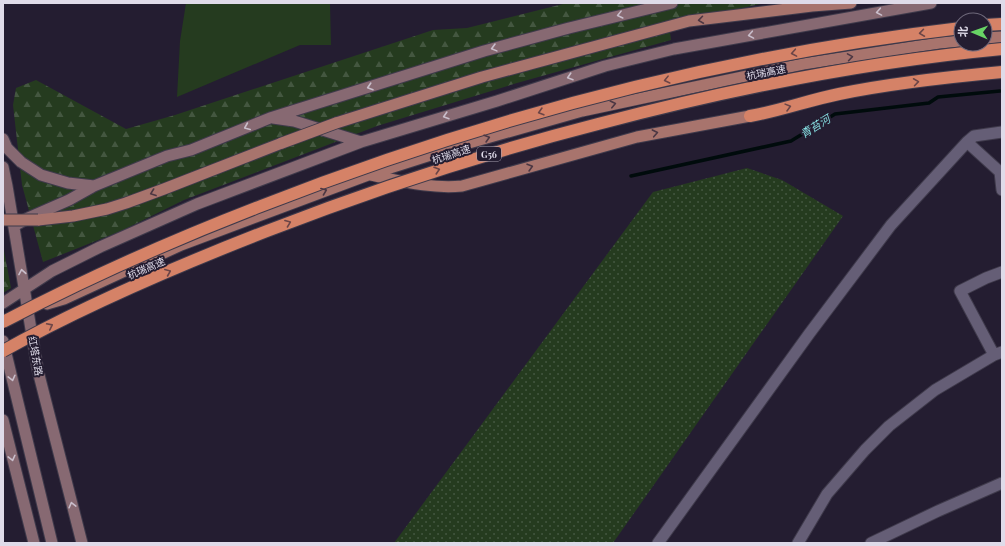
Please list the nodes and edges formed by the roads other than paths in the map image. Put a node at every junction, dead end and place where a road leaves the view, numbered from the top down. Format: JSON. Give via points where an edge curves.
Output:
{"nodes":[{"id":1,"x":672,"y":3,"type":"edge"},
{"id":2,"x":852,"y":3,"type":"edge"},
{"id":3,"x":931,"y":3,"type":"edge"},
{"id":4,"x":953,"y":29,"type":"edge"},
{"id":5,"x":953,"y":42,"type":"edge"},
{"id":6,"x":1002,"y":49,"type":"edge"},
{"id":7,"x":1002,"y":72,"type":"edge"},
{"id":8,"x":750,"y":116,"type":"joint"},
{"id":9,"x":270,"y":118,"type":"junction"},
{"id":10,"x":1002,"y":132,"type":"edge"},
{"id":11,"x":3,"y":139,"type":"edge"},
{"id":12,"x":361,"y":142,"type":"junction"},
{"id":13,"x":967,"y":142,"type":"junction"},
{"id":14,"x":3,"y":167,"type":"edge"},
{"id":15,"x":368,"y":175,"type":"junction"},
{"id":16,"x":94,"y":186,"type":"junction"},
{"id":17,"x":1002,"y":190,"type":"edge"},
{"id":18,"x":3,"y":220,"type":"edge"},
{"id":19,"x":14,"y":226,"type":"junction"},
{"id":20,"x":1002,"y":272,"type":"edge"},
{"id":21,"x":25,"y":288,"type":"junction"},
{"id":22,"x":3,"y":302,"type":"edge"},
{"id":23,"x":28,"y":311,"type":"junction"},
{"id":24,"x":3,"y":315,"type":"edge"},
{"id":25,"x":3,"y":322,"type":"edge"},
{"id":26,"x":3,"y":340,"type":"edge"},
{"id":27,"x":3,"y":351,"type":"edge"},
{"id":28,"x":998,"y":354,"type":"edge"},
{"id":29,"x":3,"y":420,"type":"edge"},
{"id":30,"x":1002,"y":483,"type":"edge"},
{"id":31,"x":34,"y":543,"type":"edge"},
{"id":32,"x":52,"y":543,"type":"edge"},
{"id":33,"x":82,"y":543,"type":"edge"},
{"id":34,"x":658,"y":543,"type":"edge"},
{"id":35,"x":798,"y":543,"type":"edge"},
{"id":36,"x":871,"y":543,"type":"edge"}],
"edges":[{"from":1,"to":9,"type":"main road","one_way":true,"via":[[484,51]]},
{"from":2,"to":18,"type":"main road","one_way":true,"bridge":true,"via":[[689,22],[609,42],[482,77],[336,123],[126,203],[73,216]]},
{"from":3,"to":12,"type":"main road","one_way":true,"via":[[674,49],[605,66]]},
{"from":4,"to":25,"type":"highway","name":"杭瑞高速","one_way":true,"bridge":true,"via":[[821,48],[724,67],[560,107],[471,133],[391,158],[226,220],[102,272]]},
{"from":15,"to":5,"type":"main road","one_way":true,"via":[[582,111],[803,64]]},
{"from":27,"to":6,"type":"highway","name":"杭瑞高速","number":"G56","one_way":true,"bridge":true,"via":[[113,296],[242,241],[350,200],[508,148],[692,100],[776,82],[878,65]]},
{"from":8,"to":7,"type":"highway","one_way":true,"via":[[860,90]]},
{"from":15,"to":8,"type":"main road","one_way":true,"via":[[430,186],[462,186],[637,137]]},
{"from":9,"to":12,"type":"main road","via":[[294,121]]},
{"from":9,"to":16,"type":"main road","one_way":true},
{"from":10,"to":13,"type":"street","via":[[974,136]]},
{"from":11,"to":16,"type":"main road","via":[[21,162],[41,175],[68,183]]},
{"from":12,"to":21,"type":"main road","via":[[197,204],[59,267]]},
{"from":13,"to":17,"type":"street","via":[[1000,172]]},
{"from":13,"to":34,"type":"street","via":[[891,224]]},
{"from":14,"to":19,"type":"main road","name":"红塔东路"},
{"from":23,"to":15,"type":"main road","one_way":true,"via":[[64,299],[181,245]]},
{"from":16,"to":19,"type":"main road"},
{"from":21,"to":19,"type":"main road","name":"红塔东路","one_way":true},
{"from":20,"to":28,"type":"street","via":[[960,292]]},
{"from":21,"to":22,"type":"main road"},
{"from":21,"to":23,"type":"main road","name":"红塔东路"},
{"from":23,"to":24,"type":"main road"},
{"from":33,"to":23,"type":"main road","name":"红塔东路","one_way":true,"via":[[38,371]]},
{"from":26,"to":32,"type":"main road","one_way":true},
{"from":28,"to":35,"type":"street","via":[[935,390],[888,426],[827,494]]},
{"from":29,"to":31,"type":"main road","one_way":true},
{"from":30,"to":36,"type":"street"}]}
